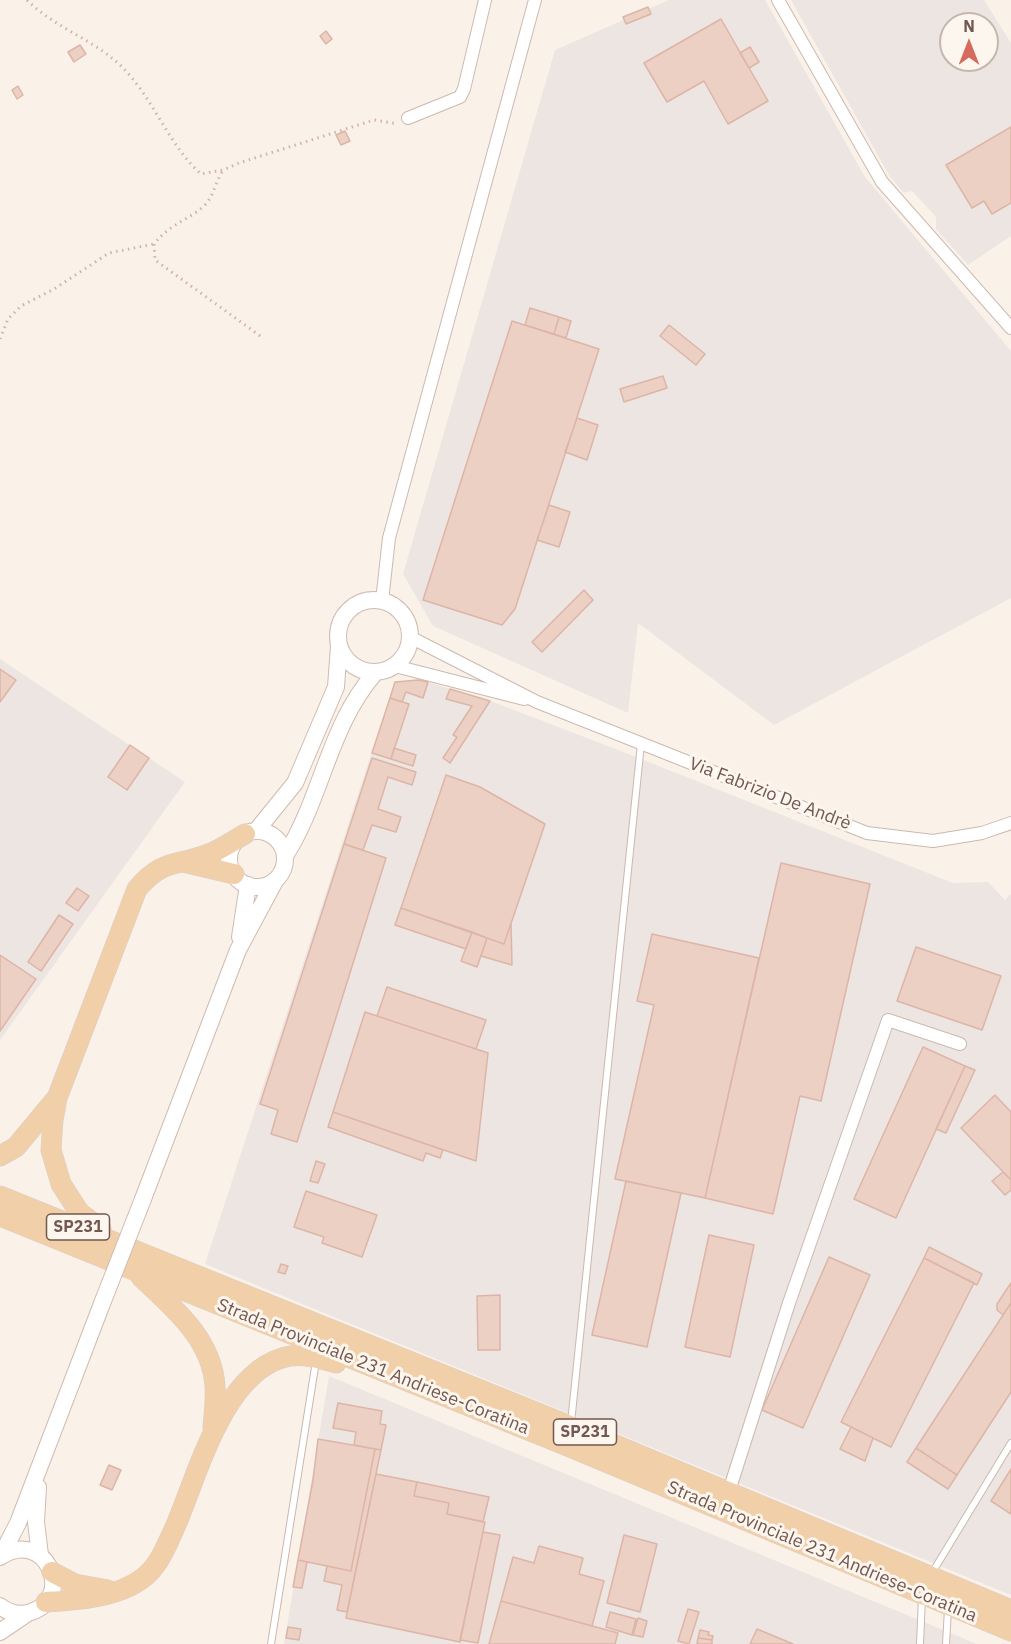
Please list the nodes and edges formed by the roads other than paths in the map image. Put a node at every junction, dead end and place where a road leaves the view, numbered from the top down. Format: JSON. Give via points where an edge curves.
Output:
{"nodes":[{"id":1,"x":485,"y":0,"type":"edge"},
{"id":2,"x":535,"y":0,"type":"edge"},
{"id":3,"x":777,"y":0,"type":"edge"},
{"id":4,"x":408,"y":118,"type":"road end"},
{"id":5,"x":1011,"y":328,"type":"edge"},
{"id":6,"x":382,"y":601,"type":"junction"},
{"id":7,"x":410,"y":637,"type":"junction"},
{"id":8,"x":339,"y":646,"type":"junction"},
{"id":9,"x":395,"y":666,"type":"junction"},
{"id":10,"x":375,"y":673,"type":"junction"},
{"id":11,"x":537,"y":702,"type":"junction"},
{"id":12,"x":641,"y":743,"type":"junction"},
{"id":13,"x":1011,"y":823,"type":"edge"},
{"id":14,"x":250,"y":832,"type":"junction"},
{"id":15,"x":285,"y":856,"type":"junction"},
{"id":16,"x":181,"y":862,"type":"junction"},
{"id":17,"x":241,"y":879,"type":"junction"},
{"id":18,"x":275,"y":881,"type":"junction"},
{"id":19,"x":238,"y":950,"type":"junction"},
{"id":20,"x":960,"y":1044,"type":"dead end"},
{"id":21,"x":57,"y":1098,"type":"junction"},
{"id":22,"x":0,"y":1156,"type":"edge"},
{"id":23,"x":0,"y":1196,"type":"edge"},
{"id":24,"x":0,"y":1216,"type":"edge"},
{"id":25,"x":156,"y":1259,"type":"junction"},
{"id":26,"x":135,"y":1270,"type":"junction"},
{"id":27,"x":316,"y":1358,"type":"junction"},
{"id":28,"x":404,"y":1380,"type":"junction"},
{"id":29,"x":570,"y":1426,"type":"junction"},
{"id":30,"x":213,"y":1435,"type":"junction"},
{"id":31,"x":1011,"y":1443,"type":"edge"},
{"id":32,"x":38,"y":1471,"type":"junction"},
{"id":33,"x":729,"y":1491,"type":"junction"},
{"id":34,"x":40,"y":1555,"type":"junction"},
{"id":35,"x":1,"y":1556,"type":"edge"},
{"id":36,"x":52,"y":1572,"type":"junction"},
{"id":37,"x":926,"y":1585,"type":"junction"},
{"id":38,"x":114,"y":1591,"type":"junction"},
{"id":39,"x":948,"y":1605,"type":"junction"},
{"id":40,"x":0,"y":1606,"type":"edge"},
{"id":41,"x":38,"y":1608,"type":"junction"},
{"id":42,"x":1011,"y":1610,"type":"edge"},
{"id":43,"x":1011,"y":1631,"type":"edge"},
{"id":44,"x":0,"y":1632,"type":"edge"},
{"id":45,"x":271,"y":1644,"type":"edge"},
{"id":46,"x":920,"y":1644,"type":"edge"},
{"id":47,"x":946,"y":1644,"type":"edge"}],
"edges":[{"from":1,"to":4,"type":"street","via":[[460,97]]},
{"from":2,"to":6,"type":"street","via":[[389,538]]},
{"from":3,"to":5,"type":"street","via":[[882,182]]},
{"from":6,"to":7,"type":"main road","via":[[402,614]]},
{"from":6,"to":8,"type":"main road","via":[[369,600],[347,611],[340,621]]},
{"from":7,"to":9,"type":"main road","via":[[406,653]]},
{"from":7,"to":11,"type":"street"},
{"from":8,"to":10,"type":"main road","via":[[352,666]]},
{"from":8,"to":14,"type":"main road","via":[[336,687],[295,783]]},
{"from":9,"to":10,"type":"main road"},
{"from":9,"to":11,"type":"street"},
{"from":10,"to":15,"type":"main road","via":[[345,715]]},
{"from":11,"to":12,"type":"street","name":"Via Fabrizio De Andrè"},
{"from":12,"to":13,"type":"street","name":"Via Fabrizio De Andrè","via":[[867,832],[933,841]]},
{"from":12,"to":29,"type":"lane"},
{"from":14,"to":15,"type":"main road","via":[[276,838]]},
{"from":14,"to":16,"type":"main road","via":[[211,853]]},
{"from":14,"to":17,"type":"main road","via":[[232,847],[230,856]]},
{"from":15,"to":18,"type":"main road","via":[[285,865]]},
{"from":16,"to":17,"type":"main road"},
{"from":16,"to":21,"type":"main road","via":[[150,873],[137,890]]},
{"from":17,"to":18,"type":"main road","via":[[267,885]]},
{"from":17,"to":19,"type":"main road"},
{"from":18,"to":19,"type":"main road"},
{"from":19,"to":32,"type":"main road","bridge":true},
{"from":20,"to":33,"type":"street","via":[[888,1020],[789,1303]]},
{"from":21,"to":22,"type":"main road","via":[[16,1147]]},
{"from":21,"to":25,"type":"main road","via":[[51,1150],[61,1185],[79,1212],[97,1227]]},
{"from":23,"to":25,"type":"main road","name":"Strada Provinciale 231 Andriese-Coratina","number":"SP231"},
{"from":24,"to":26,"type":"main road","name":"Strada Provinciale 231 Andriese-Coratina","number":"SP231"},
{"from":25,"to":29,"type":"main road","name":"Strada Provinciale 231 Andriese-Coratina","number":"SP231"},
{"from":26,"to":28,"type":"main road","name":"Strada Provinciale 231 Andriese-Coratina","number":"SP231"},
{"from":26,"to":30,"type":"main road","via":[[189,1324],[205,1348],[215,1384]]},
{"from":27,"to":28,"type":"main road"},
{"from":27,"to":30,"type":"main road","via":[[283,1357],[256,1371],[232,1398]]},
{"from":27,"to":45,"type":"lane"},
{"from":28,"to":37,"type":"main road","name":"Strada Provinciale 231 Andriese-Coratina","number":"SP231"},
{"from":29,"to":33,"type":"main road","name":"Strada Provinciale 231 Andriese-Coratina","number":"SP231"},
{"from":30,"to":38,"type":"main road","via":[[162,1557],[142,1579]]},
{"from":31,"to":37,"type":"lane"},
{"from":32,"to":34,"type":"main road","via":[[36,1522]]},
{"from":32,"to":35,"type":"main road"},
{"from":33,"to":37,"type":"main road","name":"Strada Provinciale 231 Andriese-Coratina","number":"SP231"},
{"from":34,"to":35,"type":"main road","via":[[20,1549]]},
{"from":34,"to":36,"type":"main road"},
{"from":36,"to":38,"type":"main road","via":[[75,1584]]},
{"from":36,"to":41,"type":"main road","via":[[54,1582]]},
{"from":37,"to":39,"type":"main road","name":"Strada Provinciale 231 Andriese-Coratina","number":"SP231"},
{"from":37,"to":42,"type":"main road","name":"Strada Provinciale 231 Andriese-Coratina","number":"SP231"},
{"from":37,"to":46,"type":"lane"},
{"from":38,"to":41,"type":"main road"},
{"from":39,"to":43,"type":"main road","name":"Strada Provinciale 231 Andriese-Coratina","number":"SP231"},
{"from":39,"to":47,"type":"lane"},
{"from":40,"to":41,"type":"main road","via":[[9,1612]]},
{"from":41,"to":44,"type":"main road"}]}
